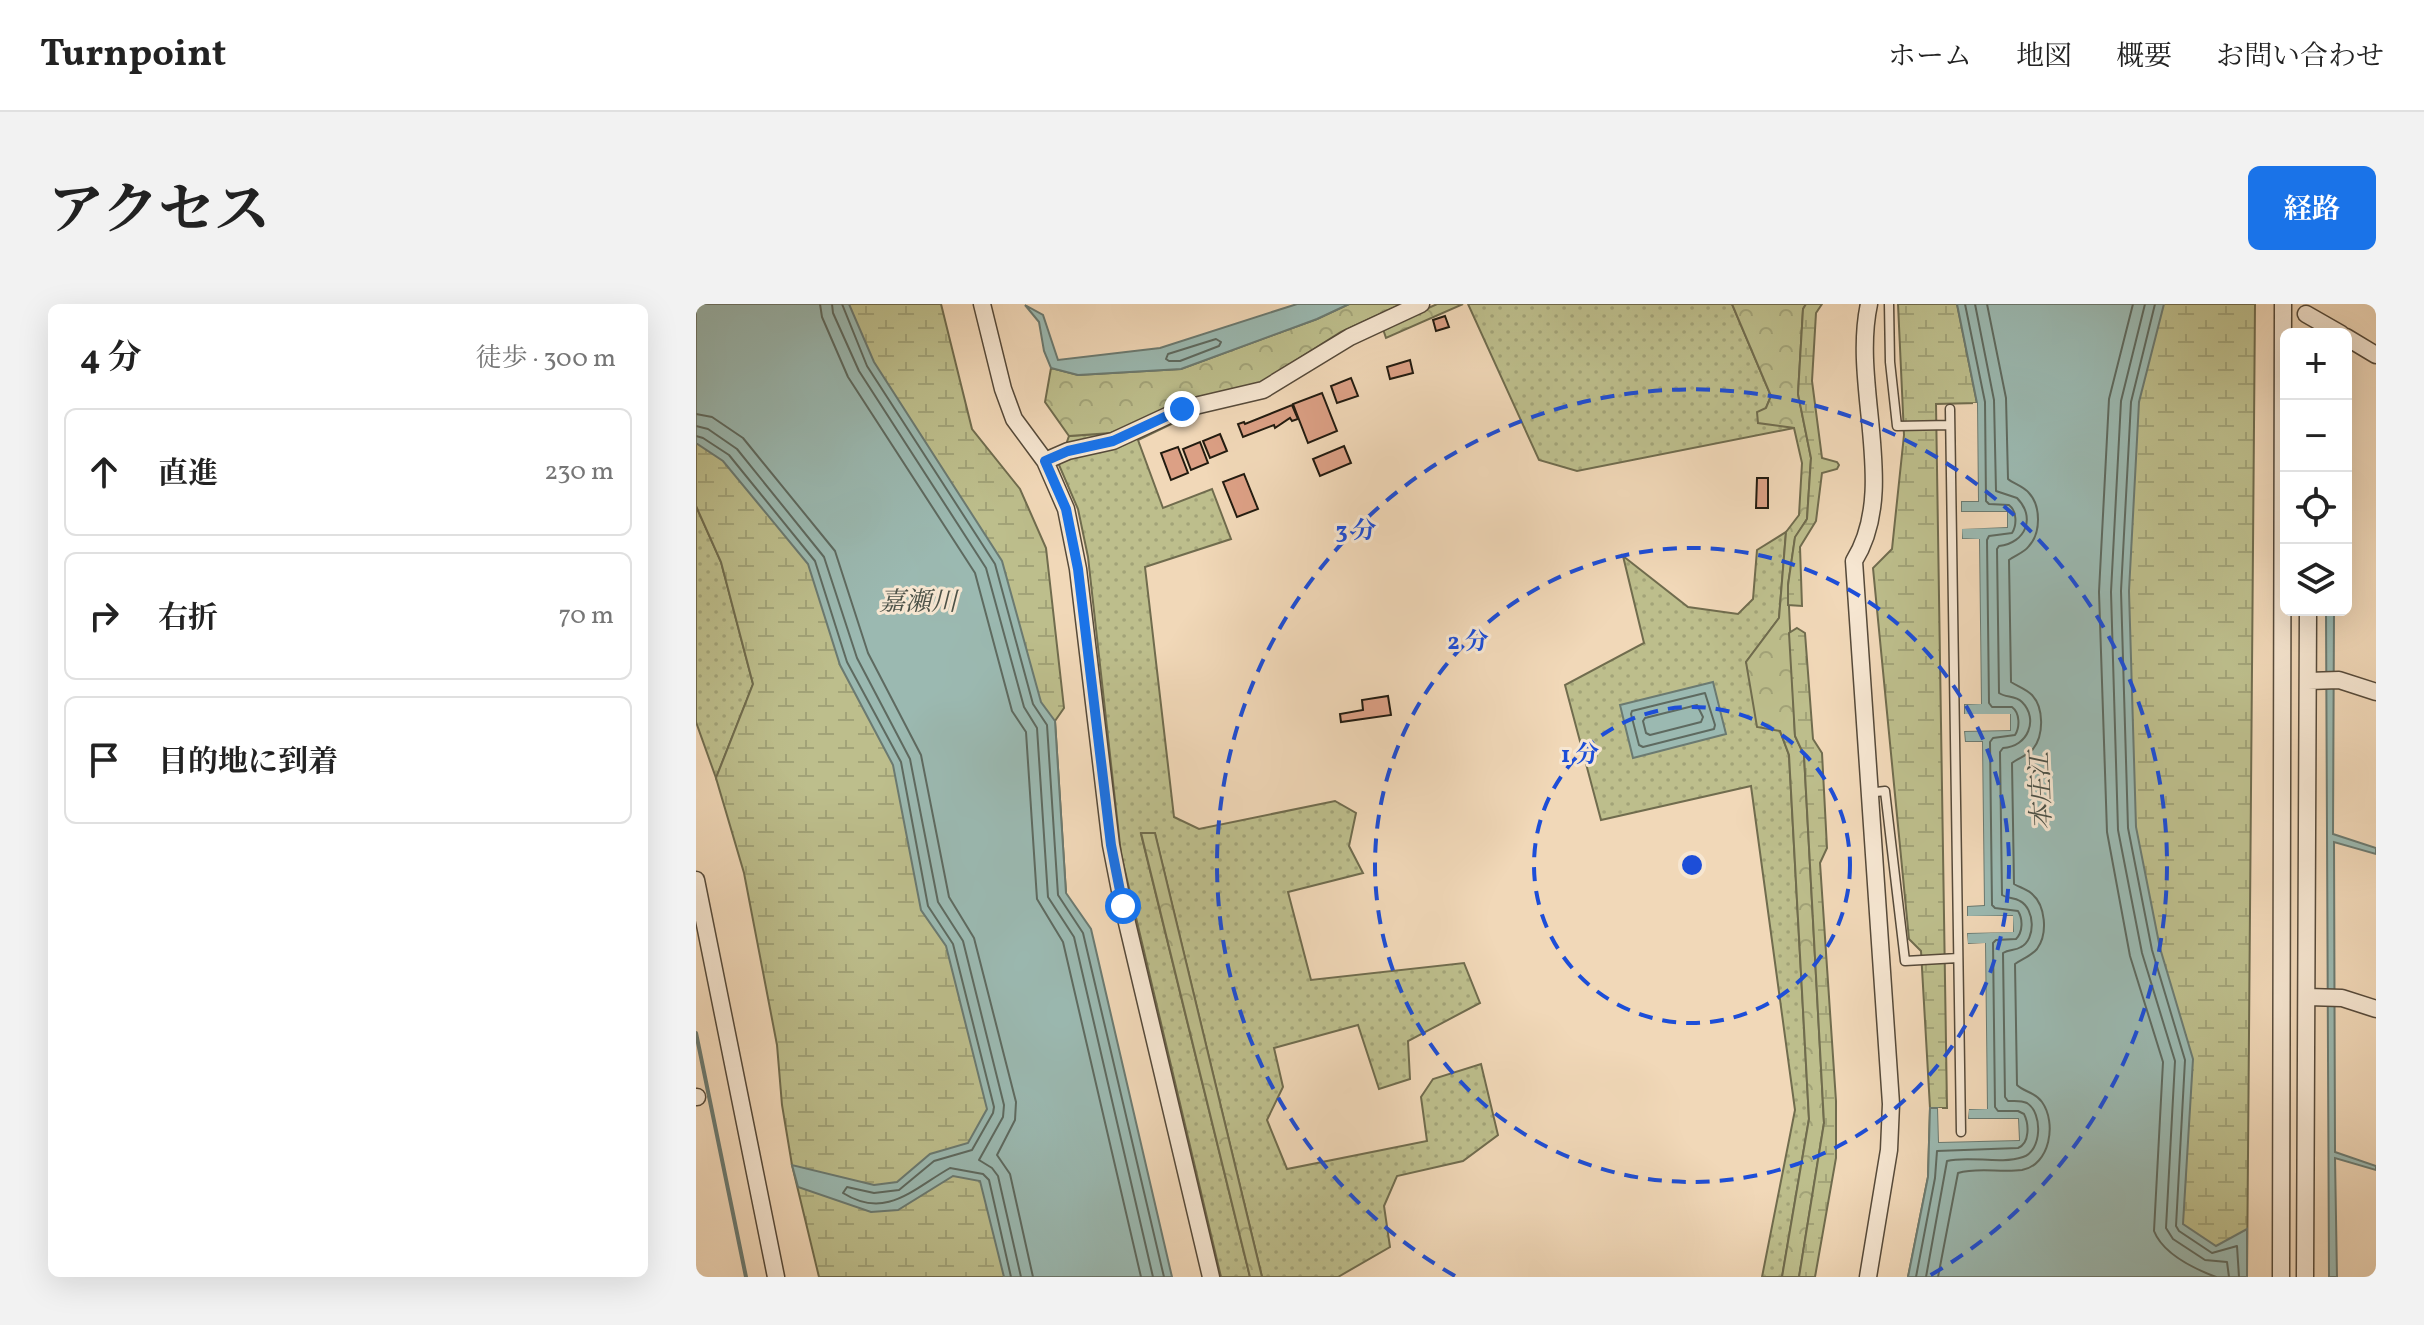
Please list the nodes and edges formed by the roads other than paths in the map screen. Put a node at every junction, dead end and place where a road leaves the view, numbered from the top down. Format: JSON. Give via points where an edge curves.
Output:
{"nodes":[{"id":1,"x":982,"y":304,"type":"edge"},
{"id":2,"x":1421,"y":304,"type":"edge"},
{"id":3,"x":1869,"y":304,"type":"edge"},
{"id":4,"x":1889,"y":304,"type":"edge"},
{"id":5,"x":2283,"y":304,"type":"edge"},
{"id":6,"x":2305,"y":309,"type":"edge"},
{"id":7,"x":2334,"y":328,"type":"edge"},
{"id":8,"x":2352,"y":340,"type":"edge"},
{"id":9,"x":2376,"y":355,"type":"edge"},
{"id":10,"x":1950,"y":409,"type":"dead end"},
{"id":11,"x":1950,"y":425,"type":"junction"},
{"id":12,"x":1045,"y":461,"type":"junction"},
{"id":13,"x":2309,"y":616,"type":"edge"},
{"id":14,"x":2314,"y":681,"type":"junction"},
{"id":15,"x":2376,"y":692,"type":"edge"},
{"id":16,"x":1876,"y":792,"type":"dead end"},
{"id":17,"x":696,"y":880,"type":"edge"},
{"id":18,"x":1958,"y":958,"type":"junction"},
{"id":19,"x":2314,"y":997,"type":"junction"},
{"id":20,"x":2376,"y":1009,"type":"edge"},
{"id":21,"x":1961,"y":1132,"type":"dead end"},
{"id":22,"x":776,"y":1277,"type":"edge"},
{"id":23,"x":1211,"y":1277,"type":"edge"},
{"id":24,"x":1868,"y":1277,"type":"edge"},
{"id":25,"x":2281,"y":1277,"type":"edge"},
{"id":26,"x":2305,"y":1277,"type":"edge"}],
"edges":[{"from":1,"to":12,"type":"street","via":[[1014,419]]},
{"from":2,"to":12,"type":"street","via":[[1350,337],[1263,390],[1182,409],[1113,441]]},
{"from":3,"to":24,"type":"street","via":[[1863,359],[1873,510],[1854,561],[1891,1104],[1889,1150]]},
{"from":4,"to":11,"type":"lane","via":[[1897,426]]},
{"from":5,"to":25,"type":"street"},
{"from":6,"to":7,"type":"street"},
{"from":8,"to":9,"type":"street"},
{"from":10,"to":11,"type":"lane"},
{"from":11,"to":18,"type":"lane"},
{"from":12,"to":23,"type":"street","via":[[1066,509],[1078,569],[1123,906]]},
{"from":13,"to":14,"type":"street"},
{"from":14,"to":15,"type":"street","via":[[2339,680]]},
{"from":14,"to":19,"type":"street"},
{"from":16,"to":18,"type":"lane","via":[[1885,791],[1905,961]]},
{"from":17,"to":22,"type":"street"},
{"from":18,"to":21,"type":"lane"},
{"from":19,"to":20,"type":"street","via":[[2342,998]]},
{"from":19,"to":26,"type":"street"}]}
